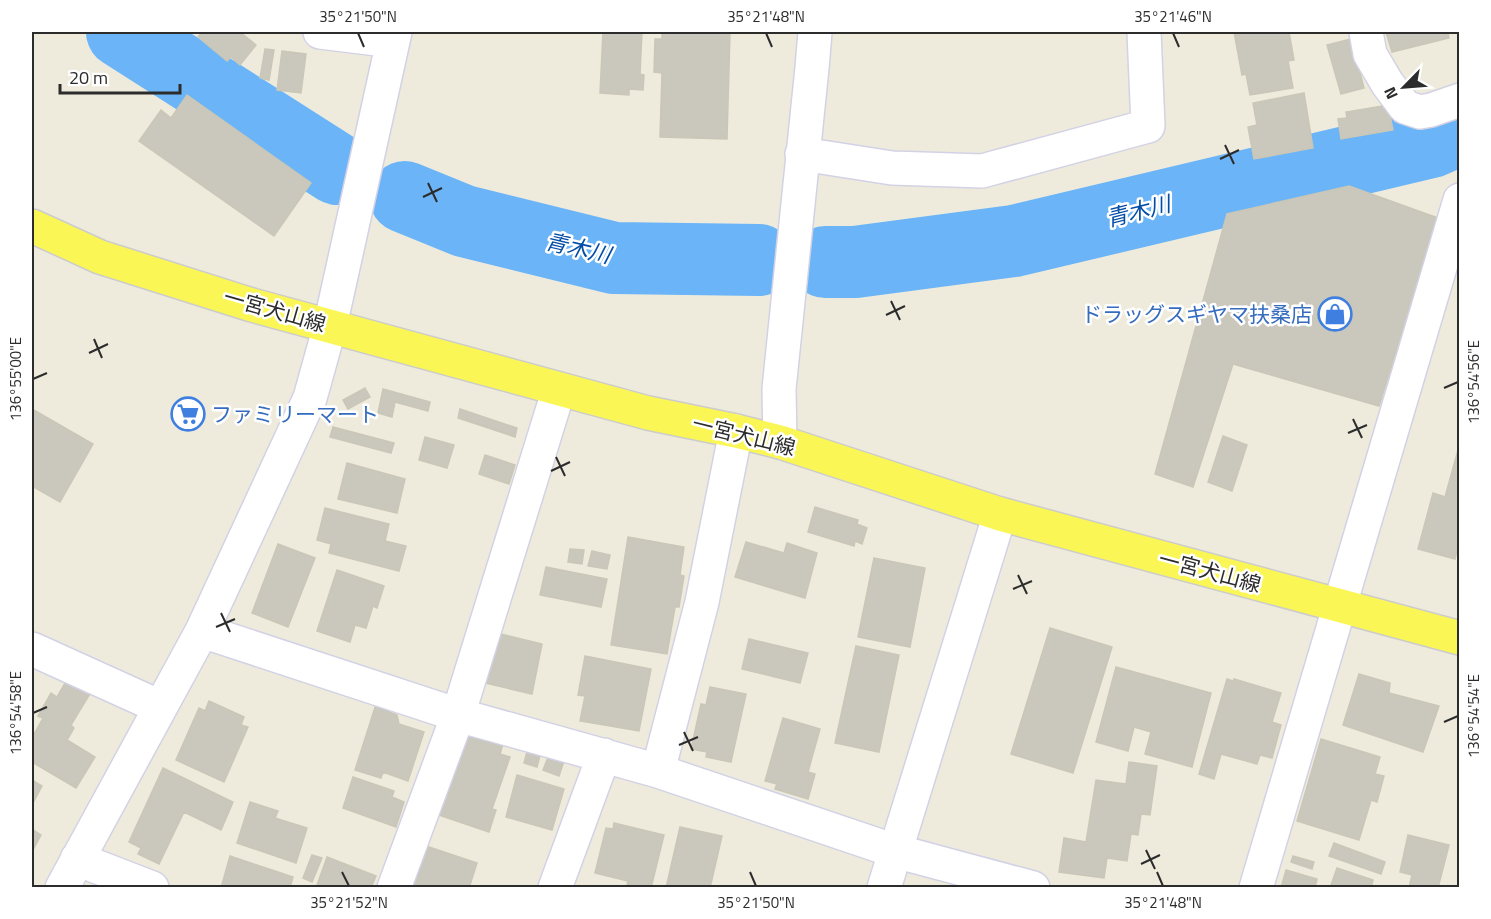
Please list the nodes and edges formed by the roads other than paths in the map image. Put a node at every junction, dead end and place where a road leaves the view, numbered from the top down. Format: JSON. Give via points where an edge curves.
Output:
{"nodes":[{"id":1,"x":320,"y":32,"type":"edge"},
{"id":2,"x":814,"y":32,"type":"edge"},
{"id":3,"x":1144,"y":32,"type":"edge"},
{"id":4,"x":1366,"y":32,"type":"edge"},
{"id":5,"x":394,"y":36,"type":"edge"},
{"id":6,"x":1460,"y":100,"type":"edge"},
{"id":7,"x":802,"y":154,"type":"junction"},
{"id":8,"x":1460,"y":200,"type":"edge"},
{"id":9,"x":32,"y":226,"type":"edge"},
{"id":10,"x":330,"y":326,"type":"junction"},
{"id":11,"x":559,"y":389,"type":"junction"},
{"id":12,"x":736,"y":431,"type":"junction"},
{"id":13,"x":780,"y":442,"type":"junction"},
{"id":14,"x":1000,"y":514,"type":"junction"},
{"id":15,"x":1339,"y":606,"type":"junction"},
{"id":16,"x":202,"y":631,"type":"junction"},
{"id":17,"x":1460,"y":638,"type":"edge"},
{"id":18,"x":32,"y":649,"type":"edge"},
{"id":19,"x":160,"y":707,"type":"junction"},
{"id":20,"x":458,"y":715,"type":"junction"},
{"id":21,"x":604,"y":755,"type":"junction"},
{"id":22,"x":658,"y":771,"type":"junction"},
{"id":23,"x":895,"y":851,"type":"junction"},
{"id":24,"x":69,"y":874,"type":"edge"},
{"id":25,"x":152,"y":888,"type":"edge"},
{"id":26,"x":394,"y":888,"type":"edge"},
{"id":27,"x":555,"y":888,"type":"edge"},
{"id":28,"x":884,"y":888,"type":"edge"},
{"id":29,"x":1033,"y":888,"type":"edge"},
{"id":30,"x":1256,"y":888,"type":"edge"}],
"edges":[{"from":1,"to":5,"type":"street"},
{"from":2,"to":7,"type":"street"},
{"from":3,"to":7,"type":"street","via":[[1148,126],[982,171],[892,168]]},
{"from":4,"to":6,"type":"street","via":[[1370,54],[1404,107],[1420,112]]},
{"from":5,"to":10,"type":"street"},
{"from":7,"to":13,"type":"street","via":[[779,389]]},
{"from":8,"to":15,"type":"street"},
{"from":9,"to":10,"type":"main road","name":"一宮犬山線","via":[[100,257]]},
{"from":10,"to":11,"type":"main road","name":"一宮犬山線"},
{"from":10,"to":16,"type":"street","via":[[310,398]]},
{"from":11,"to":12,"type":"main road","name":"一宮犬山線"},
{"from":11,"to":20,"type":"street"},
{"from":12,"to":13,"type":"main road","name":"一宮犬山線"},
{"from":12,"to":22,"type":"street","via":[[702,602]]},
{"from":13,"to":14,"type":"main road","name":"一宮犬山線"},
{"from":14,"to":15,"type":"main road","name":"一宮犬山線"},
{"from":14,"to":23,"type":"street"},
{"from":15,"to":17,"type":"main road","name":"一宮犬山線"},
{"from":15,"to":30,"type":"street"},
{"from":16,"to":19,"type":"street"},
{"from":16,"to":20,"type":"street"},
{"from":18,"to":19,"type":"street"},
{"from":19,"to":24,"type":"street"},
{"from":20,"to":21,"type":"street"},
{"from":20,"to":26,"type":"street"},
{"from":21,"to":22,"type":"street"},
{"from":21,"to":27,"type":"street"},
{"from":22,"to":23,"type":"street"},
{"from":23,"to":28,"type":"street"},
{"from":23,"to":29,"type":"street"},
{"from":24,"to":25,"type":"street"}]}
